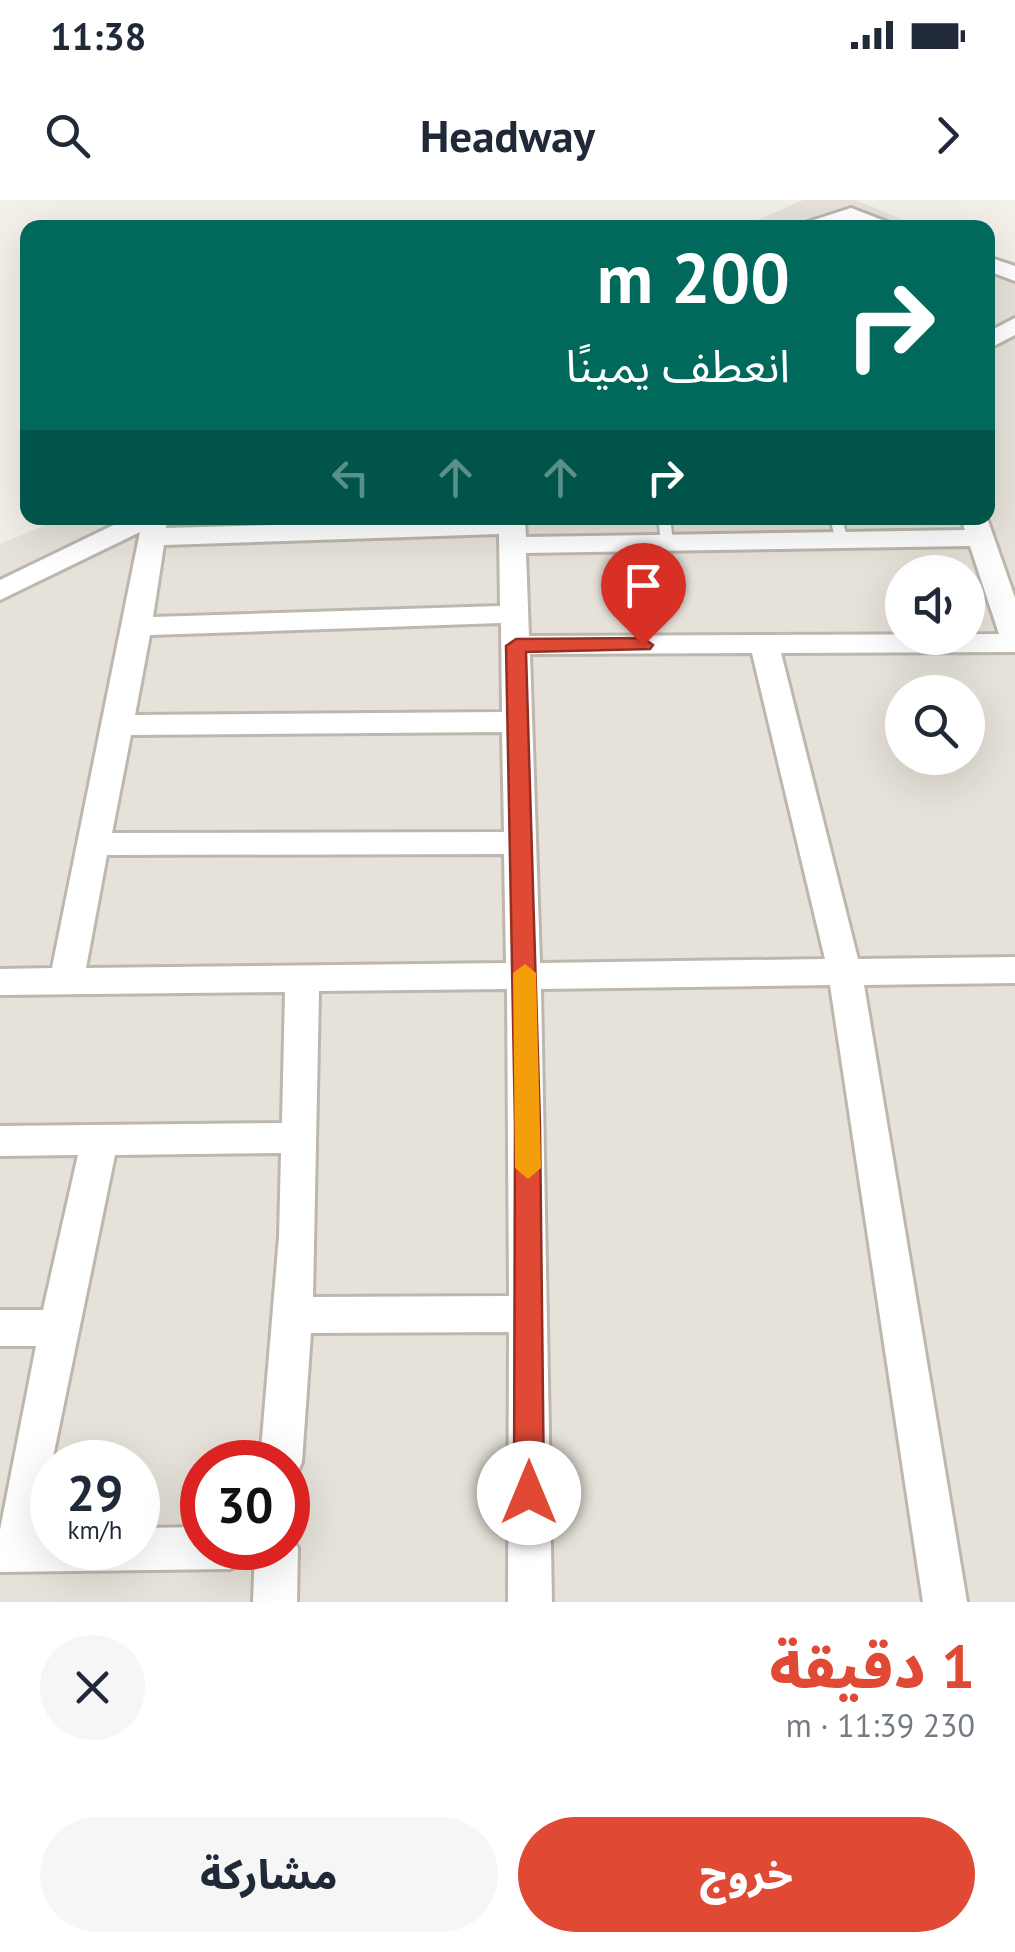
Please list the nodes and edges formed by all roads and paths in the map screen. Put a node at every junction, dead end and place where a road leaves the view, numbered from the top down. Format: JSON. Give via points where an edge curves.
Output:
{"nodes":[{"id":1,"x":829,"y":220,"type":"edge"},
{"id":2,"x":869,"y":220,"type":"edge"},
{"id":3,"x":151,"y":525,"type":"edge"},
{"id":4,"x":153,"y":525,"type":"edge"},
{"id":5,"x":197,"y":525,"type":"edge"},
{"id":6,"x":977,"y":528,"type":"edge"},
{"id":7,"x":839,"y":529,"type":"edge"},
{"id":8,"x":513,"y":530,"type":"edge"},
{"id":9,"x":666,"y":530,"type":"edge"},
{"id":10,"x":0,"y":591,"type":"edge"},
{"id":11,"x":1008,"y":599,"type":"edge"},
{"id":12,"x":138,"y":626,"type":"junction"},
{"id":13,"x":515,"y":630,"type":"junction"},
{"id":14,"x":1015,"y":641,"type":"edge"},
{"id":15,"x":765,"y":647,"type":"junction"},
{"id":16,"x":519,"y":722,"type":"junction"},
{"id":17,"x":116,"y":725,"type":"junction"},
{"id":18,"x":520,"y":843,"type":"junction"},
{"id":19,"x":94,"y":844,"type":"junction"},
{"id":20,"x":1015,"y":970,"type":"edge"},
{"id":21,"x":845,"y":974,"type":"junction"},
{"id":22,"x":525,"y":976,"type":"junction"},
{"id":23,"x":302,"y":979,"type":"junction"},
{"id":24,"x":0,"y":982,"type":"edge"},
{"id":25,"x":66,"y":982,"type":"junction"},
{"id":26,"x":298,"y":1138,"type":"junction"},
{"id":27,"x":0,"y":1140,"type":"edge"},
{"id":28,"x":100,"y":1140,"type":"junction"},
{"id":29,"x":529,"y":1314,"type":"junction"},
{"id":30,"x":290,"y":1315,"type":"junction"},
{"id":31,"x":0,"y":1328,"type":"edge"},
{"id":32,"x":60,"y":1328,"type":"junction"},
{"id":33,"x":282,"y":1440,"type":"edge"},
{"id":34,"x":180,"y":1549,"type":"edge"},
{"id":35,"x":10,"y":1551,"type":"edge"},
{"id":36,"x":276,"y":1570,"type":"edge"},
{"id":37,"x":275,"y":1602,"type":"edge"},
{"id":38,"x":530,"y":1602,"type":"edge"},
{"id":39,"x":945,"y":1602,"type":"edge"}],
"edges":[{"from":1,"to":2,"type":"street","via":[[851,214]]},
{"from":3,"to":10,"type":"street"},
{"from":4,"to":12,"type":"street"},
{"from":5,"to":8,"type":"street"},
{"from":6,"to":7,"type":"street"},
{"from":6,"to":11,"type":"street"},
{"from":7,"to":9,"type":"street"},
{"from":8,"to":9,"type":"street"},
{"from":8,"to":13,"type":"street"},
{"from":11,"to":14,"type":"street"},
{"from":12,"to":13,"type":"street"},
{"from":12,"to":17,"type":"street"},
{"from":13,"to":15,"type":"street"},
{"from":13,"to":16,"type":"street"},
{"from":14,"to":15,"type":"street"},
{"from":15,"to":21,"type":"street"},
{"from":16,"to":17,"type":"street"},
{"from":16,"to":18,"type":"street"},
{"from":17,"to":19,"type":"street"},
{"from":18,"to":19,"type":"street"},
{"from":18,"to":22,"type":"street"},
{"from":19,"to":25,"type":"street"},
{"from":20,"to":21,"type":"street"},
{"from":21,"to":22,"type":"street"},
{"from":21,"to":39,"type":"street"},
{"from":22,"to":23,"type":"street"},
{"from":22,"to":29,"type":"street"},
{"from":23,"to":25,"type":"street"},
{"from":23,"to":26,"type":"street"},
{"from":24,"to":25,"type":"street"},
{"from":26,"to":28,"type":"street"},
{"from":26,"to":30,"type":"street"},
{"from":27,"to":28,"type":"street"},
{"from":28,"to":32,"type":"street"},
{"from":29,"to":30,"type":"street"},
{"from":29,"to":38,"type":"street"},
{"from":30,"to":33,"type":"street"},
{"from":31,"to":32,"type":"street"},
{"from":32,"to":35,"type":"street"},
{"from":34,"to":35,"type":"street"},
{"from":36,"to":37,"type":"street"}]}
